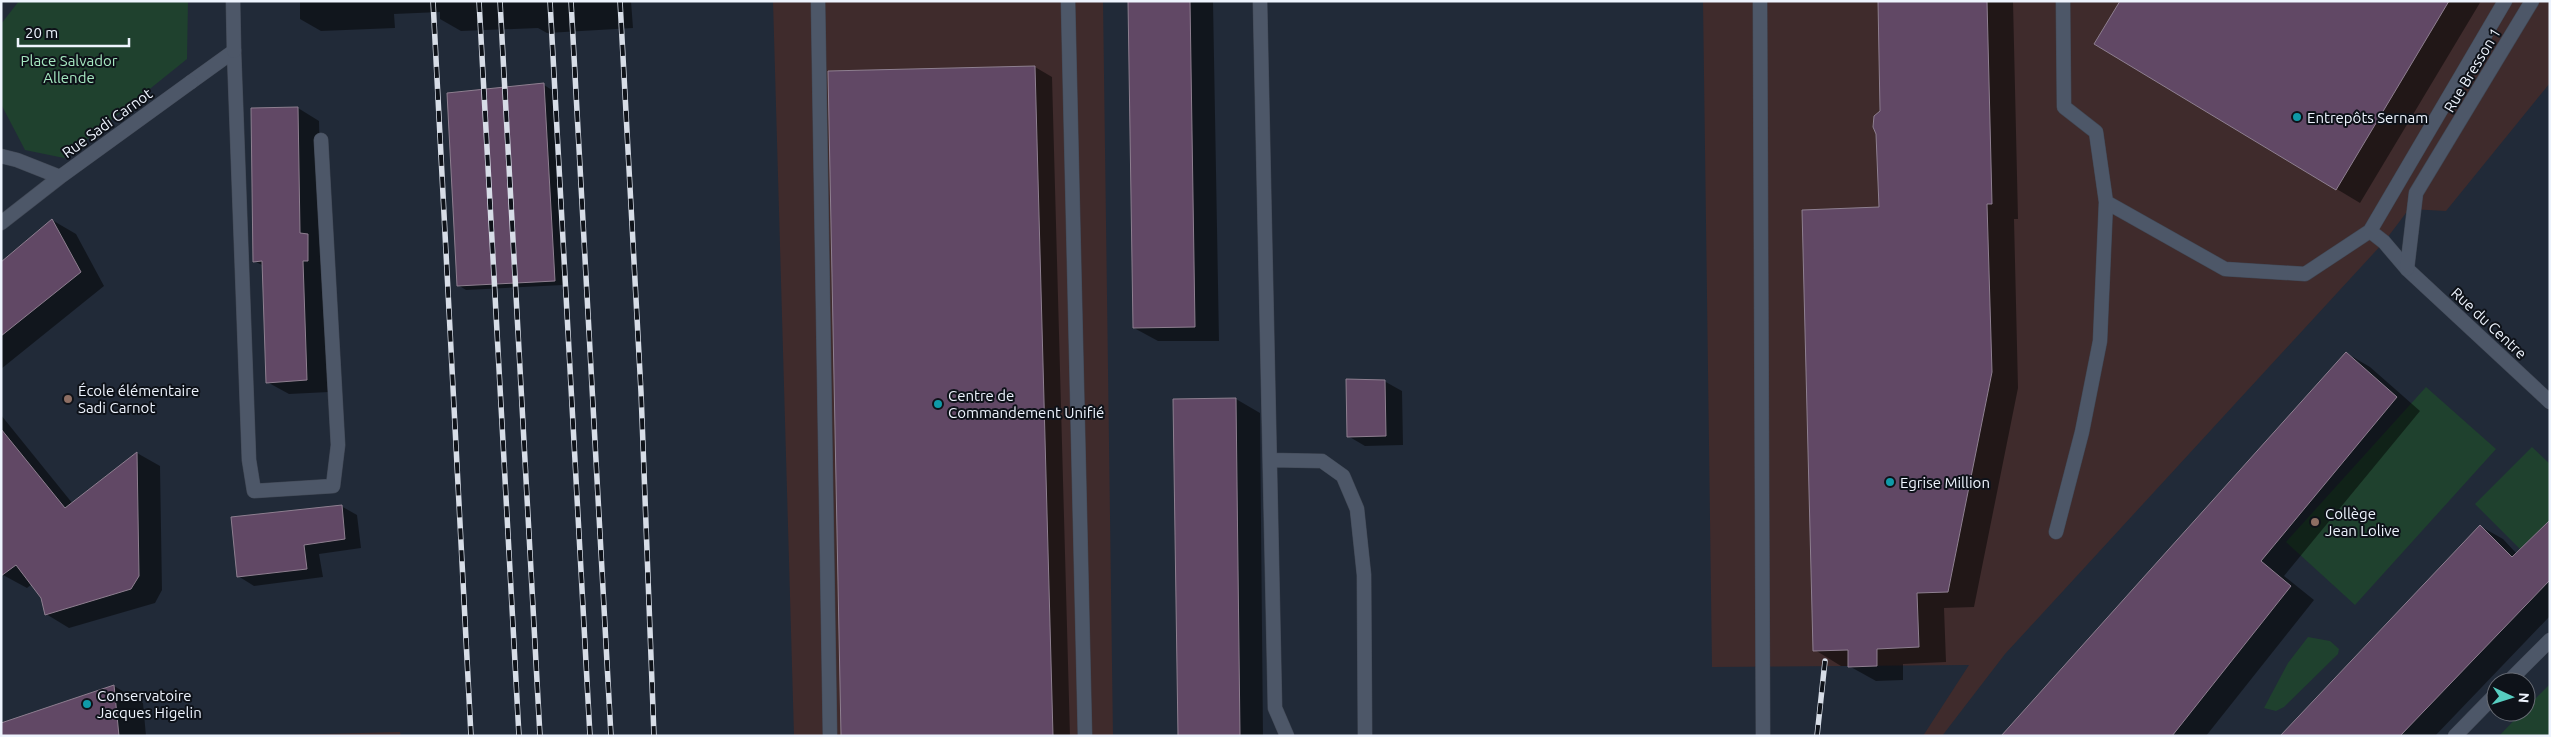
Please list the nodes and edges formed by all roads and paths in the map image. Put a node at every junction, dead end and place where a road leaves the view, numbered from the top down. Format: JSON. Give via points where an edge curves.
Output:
{"nodes":[{"id":1,"x":233,"y":1,"type":"edge"},
{"id":2,"x":818,"y":1,"type":"edge"},
{"id":3,"x":1068,"y":1,"type":"edge"},
{"id":4,"x":1260,"y":1,"type":"edge"},
{"id":5,"x":1760,"y":1,"type":"edge"},
{"id":6,"x":2062,"y":1,"type":"edge"},
{"id":7,"x":2505,"y":1,"type":"edge"},
{"id":8,"x":2532,"y":1,"type":"edge"},
{"id":9,"x":234,"y":52,"type":"junction"},
{"id":10,"x":321,"y":140,"type":"dead end"},
{"id":11,"x":1,"y":156,"type":"edge"},
{"id":12,"x":60,"y":177,"type":"junction"},
{"id":13,"x":2106,"y":202,"type":"junction"},
{"id":14,"x":1,"y":224,"type":"edge"},
{"id":15,"x":2370,"y":231,"type":"junction"},
{"id":16,"x":2407,"y":269,"type":"junction"},
{"id":17,"x":2550,"y":402,"type":"edge"},
{"id":18,"x":1270,"y":460,"type":"junction"},
{"id":19,"x":2056,"y":532,"type":"dead end"},
{"id":20,"x":2550,"y":640,"type":"edge"},
{"id":21,"x":2518,"y":672,"type":"edge"},
{"id":22,"x":2486,"y":704,"type":"edge"},
{"id":23,"x":830,"y":736,"type":"edge"},
{"id":24,"x":1085,"y":736,"type":"edge"},
{"id":25,"x":1287,"y":736,"type":"edge"},
{"id":26,"x":1365,"y":736,"type":"edge"},
{"id":27,"x":1762,"y":736,"type":"edge"},
{"id":28,"x":2455,"y":736,"type":"edge"}],
"edges":[{"from":1,"to":9,"type":"street"},
{"from":2,"to":23,"type":"street"},
{"from":3,"to":24,"type":"street"},
{"from":4,"to":18,"type":"street"},
{"from":5,"to":27,"type":"street"},
{"from":6,"to":13,"type":"street","via":[[2064,108],[2096,132]]},
{"from":7,"to":15,"type":"street"},
{"from":8,"to":16,"type":"street","name":"Rue Bresson 1","via":[[2416,193]]},
{"from":9,"to":10,"type":"street","via":[[248,460],[254,491],[333,486],[338,445]]},
{"from":9,"to":12,"type":"street","name":"Rue Sadi Carnot"},
{"from":11,"to":12,"type":"street"},
{"from":12,"to":14,"type":"street","name":"Rue Sadi Carnot"},
{"from":13,"to":15,"type":"street","via":[[2225,269],[2305,274]]},
{"from":13,"to":19,"type":"street","via":[[2100,341],[2082,432]]},
{"from":15,"to":16,"type":"street","name":"Rue du Centre"},
{"from":16,"to":17,"type":"street","name":"Rue du Centre"},
{"from":18,"to":25,"type":"street","via":[[1275,708]]},
{"from":18,"to":26,"type":"street","via":[[1322,461],[1343,476],[1357,509],[1364,576]]},
{"from":20,"to":21,"type":"street"},
{"from":22,"to":28,"type":"street"}]}
